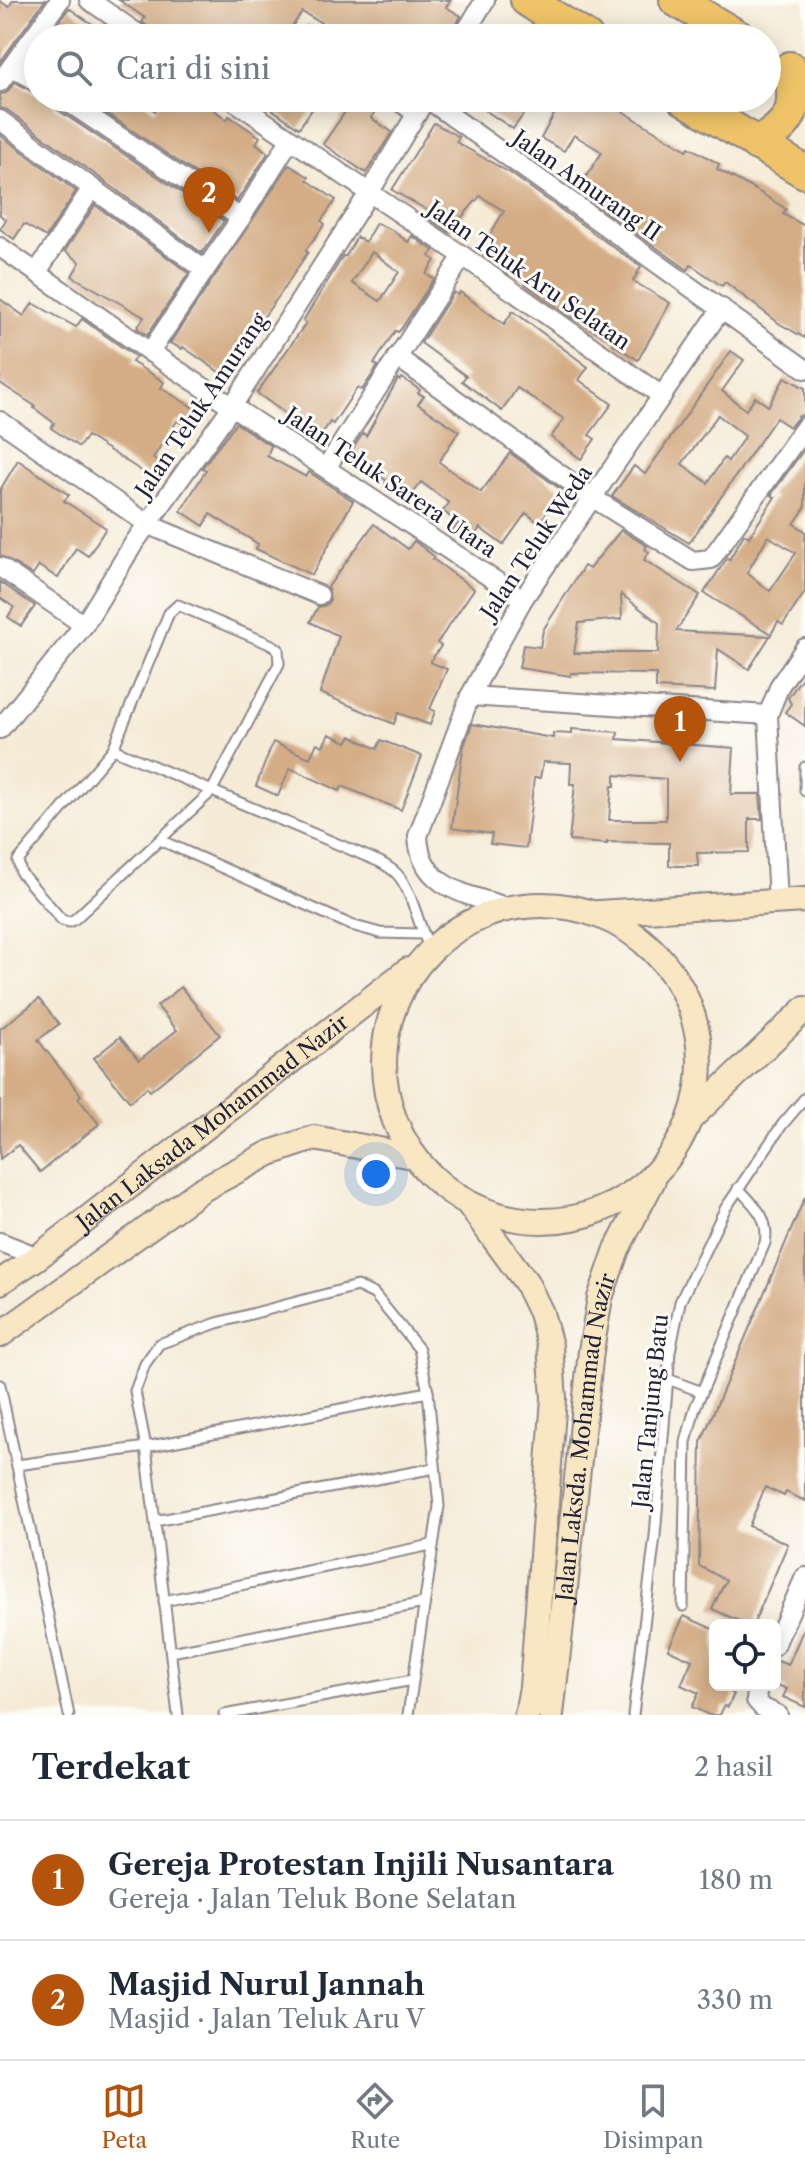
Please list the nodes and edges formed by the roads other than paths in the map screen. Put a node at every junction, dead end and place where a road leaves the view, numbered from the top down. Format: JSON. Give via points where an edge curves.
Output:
{"nodes":[{"id":1,"x":60,"y":0,"type":"edge"},
{"id":2,"x":89,"y":0,"type":"edge"},
{"id":3,"x":485,"y":0,"type":"edge"},
{"id":4,"x":527,"y":0,"type":"edge"},
{"id":5,"x":676,"y":0,"type":"edge"},
{"id":6,"x":43,"y":24,"type":"edge"},
{"id":7,"x":124,"y":24,"type":"edge"},
{"id":8,"x":470,"y":24,"type":"edge"},
{"id":9,"x":565,"y":24,"type":"edge"},
{"id":10,"x":716,"y":24,"type":"edge"},
{"id":11,"x":24,"y":50,"type":"edge"},
{"id":12,"x":12,"y":66,"type":"junction"},
{"id":13,"x":787,"y":66,"type":"edge"},
{"id":14,"x":24,"y":74,"type":"edge"},
{"id":15,"x":0,"y":82,"type":"edge"},
{"id":16,"x":83,"y":112,"type":"edge"},
{"id":17,"x":250,"y":112,"type":"edge"},
{"id":18,"x":418,"y":112,"type":"edge"},
{"id":19,"x":436,"y":112,"type":"edge"},
{"id":20,"x":706,"y":112,"type":"edge"},
{"id":21,"x":0,"y":120,"type":"edge"},
{"id":22,"x":290,"y":140,"type":"junction"},
{"id":23,"x":757,"y":144,"type":"junction"},
{"id":24,"x":805,"y":172,"type":"edge"},
{"id":25,"x":92,"y":188,"type":"junction"},
{"id":26,"x":369,"y":193,"type":"junction"},
{"id":27,"x":241,"y":218,"type":"junction"},
{"id":28,"x":0,"y":247,"type":"edge"},
{"id":29,"x":463,"y":256,"type":"junction"},
{"id":30,"x":205,"y":270,"type":"junction"},
{"id":31,"x":37,"y":272,"type":"junction"},
{"id":32,"x":722,"y":308,"type":"junction"},
{"id":33,"x":150,"y":352,"type":"junction"},
{"id":34,"x":397,"y":357,"type":"junction"},
{"id":35,"x":805,"y":369,"type":"edge"},
{"id":36,"x":662,"y":396,"type":"junction"},
{"id":37,"x":233,"y":405,"type":"junction"},
{"id":38,"x":0,"y":421,"type":"edge"},
{"id":39,"x":805,"y":427,"type":"edge"},
{"id":40,"x":326,"y":468,"type":"junction"},
{"id":41,"x":593,"y":498,"type":"junction"},
{"id":42,"x":149,"y":525,"type":"junction"},
{"id":43,"x":0,"y":567,"type":"edge"},
{"id":44,"x":319,"y":595,"type":"dead end"},
{"id":45,"x":523,"y":599,"type":"junction"},
{"id":46,"x":84,"y":625,"type":"junction"},
{"id":47,"x":805,"y":648,"type":"edge"},
{"id":48,"x":470,"y":696,"type":"junction"},
{"id":49,"x":768,"y":715,"type":"junction"},
{"id":50,"x":0,"y":729,"type":"edge"},
{"id":51,"x":113,"y":749,"type":"junction"},
{"id":52,"x":805,"y":767,"type":"edge"},
{"id":53,"x":805,"y":791,"type":"edge"},
{"id":54,"x":211,"y":792,"type":"junction"},
{"id":55,"x":160,"y":840,"type":"junction"},
{"id":56,"x":805,"y":900,"type":"edge"},
{"id":57,"x":778,"y":901,"type":"junction"},
{"id":58,"x":509,"y":908,"type":"junction"},
{"id":59,"x":596,"y":913,"type":"junction"},
{"id":60,"x":425,"y":948,"type":"junction"},
{"id":61,"x":805,"y":1009,"type":"edge"},
{"id":62,"x":805,"y":1098,"type":"edge"},
{"id":63,"x":689,"y":1120,"type":"junction"},
{"id":64,"x":412,"y":1156,"type":"junction"},
{"id":65,"x":658,"y":1171,"type":"junction"},
{"id":66,"x":738,"y":1188,"type":"junction"},
{"id":67,"x":469,"y":1205,"type":"junction"},
{"id":68,"x":0,"y":1242,"type":"edge"},
{"id":69,"x":38,"y":1257,"type":"junction"},
{"id":70,"x":0,"y":1282,"type":"edge"},
{"id":71,"x":0,"y":1335,"type":"edge"},
{"id":72,"x":668,"y":1379,"type":"junction"},
{"id":73,"x":0,"y":1385,"type":"edge"},
{"id":74,"x":428,"y":1392,"type":"junction"},
{"id":75,"x":702,"y":1392,"type":"junction"},
{"id":76,"x":146,"y":1447,"type":"junction"},
{"id":77,"x":17,"y":1465,"type":"junction"},
{"id":78,"x":435,"y":1468,"type":"junction"},
{"id":79,"x":155,"y":1521,"type":"junction"},
{"id":80,"x":431,"y":1545,"type":"junction"},
{"id":81,"x":805,"y":1577,"type":"edge"},
{"id":82,"x":164,"y":1601,"type":"junction"},
{"id":83,"x":424,"y":1603,"type":"junction"},
{"id":84,"x":683,"y":1606,"type":"dead end"},
{"id":85,"x":781,"y":1631,"type":"edge"},
{"id":86,"x":171,"y":1652,"type":"junction"},
{"id":87,"x":413,"y":1680,"type":"junction"},
{"id":88,"x":757,"y":1692,"type":"edge"},
{"id":89,"x":69,"y":1715,"type":"edge"},
{"id":90,"x":178,"y":1715,"type":"edge"},
{"id":91,"x":224,"y":1715,"type":"edge"},
{"id":92,"x":408,"y":1715,"type":"edge"},
{"id":93,"x":527,"y":1715,"type":"edge"},
{"id":94,"x":551,"y":1715,"type":"edge"},
{"id":95,"x":633,"y":1715,"type":"edge"},
{"id":96,"x":778,"y":1715,"type":"edge"}],
"edges":[{"from":1,"to":6,"type":"street"},
{"from":2,"to":7,"type":"street"},
{"from":3,"to":8,"type":"street"},
{"from":4,"to":9,"type":"highway"},
{"from":5,"to":10,"type":"highway"},
{"from":11,"to":12,"type":"street"},
{"from":12,"to":14,"type":"street"},
{"from":12,"to":15,"type":"street"},
{"from":13,"to":23,"type":"highway","via":[[795,94],[787,120]]},
{"from":16,"to":27,"type":"street"},
{"from":17,"to":22,"type":"street","name":"Jalan Teluk Aru Selatan"},
{"from":18,"to":26,"type":"street","name":"Jalan Teluk Amurang"},
{"from":19,"to":32,"type":"street","name":"Jalan Amurang II"},
{"from":20,"to":23,"type":"highway"},
{"from":21,"to":25,"type":"street"},
{"from":22,"to":26,"type":"street","name":"Jalan Teluk Aru Selatan"},
{"from":22,"to":27,"type":"street"},
{"from":23,"to":24,"type":"highway"},
{"from":25,"to":30,"type":"street"},
{"from":25,"to":31,"type":"street"},
{"from":26,"to":29,"type":"street","name":"Jalan Teluk Aru Selatan"},
{"from":26,"to":37,"type":"street","name":"Jalan Teluk Amurang"},
{"from":27,"to":30,"type":"street"},
{"from":28,"to":31,"type":"street","name":"Jalan Teluk Sarera Utara"},
{"from":29,"to":34,"type":"street"},
{"from":29,"to":36,"type":"street","name":"Jalan Teluk Aru Selatan"},
{"from":30,"to":33,"type":"street"},
{"from":31,"to":33,"type":"street","name":"Jalan Teluk Sarera Utara"},
{"from":32,"to":35,"type":"street","name":"Jalan Amurang II"},
{"from":32,"to":36,"type":"street","name":"Jalan Teluk Weda"},
{"from":33,"to":37,"type":"street","name":"Jalan Teluk Sarera Utara"},
{"from":34,"to":40,"type":"street"},
{"from":34,"to":41,"type":"street"},
{"from":36,"to":41,"type":"street","name":"Jalan Teluk Weda"},
{"from":37,"to":40,"type":"street","name":"Jalan Teluk Sarera Utara"},
{"from":37,"to":42,"type":"street","name":"Jalan Teluk Amurang"},
{"from":38,"to":42,"type":"street"},
{"from":39,"to":41,"type":"street","via":[[711,559],[703,562],[688,559]]},
{"from":40,"to":45,"type":"street","name":"Jalan Teluk Sarera Utara"},
{"from":41,"to":45,"type":"street","name":"Jalan Teluk Weda"},
{"from":42,"to":44,"type":"street"},
{"from":42,"to":46,"type":"street","name":"Jalan Teluk Amurang"},
{"from":43,"to":46,"type":"street"},
{"from":45,"to":48,"type":"street","name":"Jalan Teluk Weda"},
{"from":46,"to":50,"type":"street","name":"Jalan Teluk Amurang"},
{"from":47,"to":49,"type":"street"},
{"from":48,"to":49,"type":"street"},
{"from":48,"to":58,"type":"street","name":"Jalan Teluk Weda","via":[[418,836],[419,850],[424,865],[444,884]]},
{"from":49,"to":57,"type":"street"},
{"from":51,"to":54,"type":"lane"},
{"from":51,"to":54,"type":"lane","via":[[169,613],[185,606],[272,645],[280,656]]},
{"from":51,"to":55,"type":"lane","via":[[22,854],[21,873],[56,915],[69,922]]},
{"from":52,"to":53,"type":"lane"},
{"from":54,"to":55,"type":"lane"},
{"from":54,"to":60,"type":"lane","via":[[396,873],[407,890]]},
{"from":55,"to":60,"type":"lane","via":[[351,925]]},
{"from":56,"to":57,"type":"main road"},
{"from":57,"to":59,"type":"main road"},
{"from":58,"to":59,"type":"main road","name":"Jalan Laksada Mohammad Nazir","via":[[538,904]]},
{"from":58,"to":60,"type":"main road","name":"Jalan Laksada Mohammad Nazir"},
{"from":59,"to":63,"type":"main road","via":[[650,946],[686,997],[700,1058]]},
{"from":60,"to":64,"type":"main road","via":[[392,1011],[383,1071],[387,1101]]},
{"from":60,"to":69,"type":"main road","name":"Jalan Laksada Mohammad Nazir"},
{"from":61,"to":63,"type":"main road"},
{"from":62,"to":66,"type":"lane","name":"Jalan Tanjung Batu"},
{"from":63,"to":65,"type":"main road"},
{"from":64,"to":67,"type":"main road"},
{"from":64,"to":71,"type":"main road","name":"Jalan Laksada Mohammad Nazir","via":[[314,1138],[270,1153],[201,1190]]},
{"from":65,"to":67,"type":"main road","via":[[636,1191],[584,1217],[525,1222]]},
{"from":65,"to":94,"type":"main road","name":"Jalan Laksda. Mohammad Nazir","via":[[617,1249],[600,1298]]},
{"from":66,"to":72,"type":"lane","name":"Jalan Tanjung Batu","via":[[680,1302]]},
{"from":66,"to":75,"type":"lane","via":[[760,1210],[767,1232]]},
{"from":67,"to":93,"type":"main road","name":"Jalan Laksda. Mohammad Nazir","via":[[526,1282],[550,1346],[554,1398]]},
{"from":68,"to":69,"type":"street"},
{"from":69,"to":70,"type":"main road","name":"Jalan Laksada Mohammad Nazir"},
{"from":72,"to":75,"type":"lane"},
{"from":72,"to":95,"type":"lane","name":"Jalan Tanjung Batu"},
{"from":73,"to":77,"type":"lane"},
{"from":74,"to":76,"type":"lane"},
{"from":74,"to":76,"type":"lane","via":[[419,1349],[374,1294],[357,1286],[159,1344],[135,1391]]},
{"from":74,"to":78,"type":"lane"},
{"from":75,"to":84,"type":"lane","via":[[686,1442]]},
{"from":76,"to":77,"type":"lane"},
{"from":76,"to":79,"type":"lane"},
{"from":77,"to":89,"type":"lane"},
{"from":78,"to":79,"type":"lane"},
{"from":78,"to":80,"type":"lane","via":[[439,1506]]},
{"from":79,"to":82,"type":"lane"},
{"from":80,"to":82,"type":"lane"},
{"from":80,"to":83,"type":"lane"},
{"from":81,"to":85,"type":"street"},
{"from":82,"to":86,"type":"lane"},
{"from":83,"to":86,"type":"lane"},
{"from":83,"to":87,"type":"lane"},
{"from":86,"to":90,"type":"lane"},
{"from":87,"to":91,"type":"lane"},
{"from":87,"to":92,"type":"lane"},
{"from":88,"to":96,"type":"street","via":[[763,1708]]}]}
